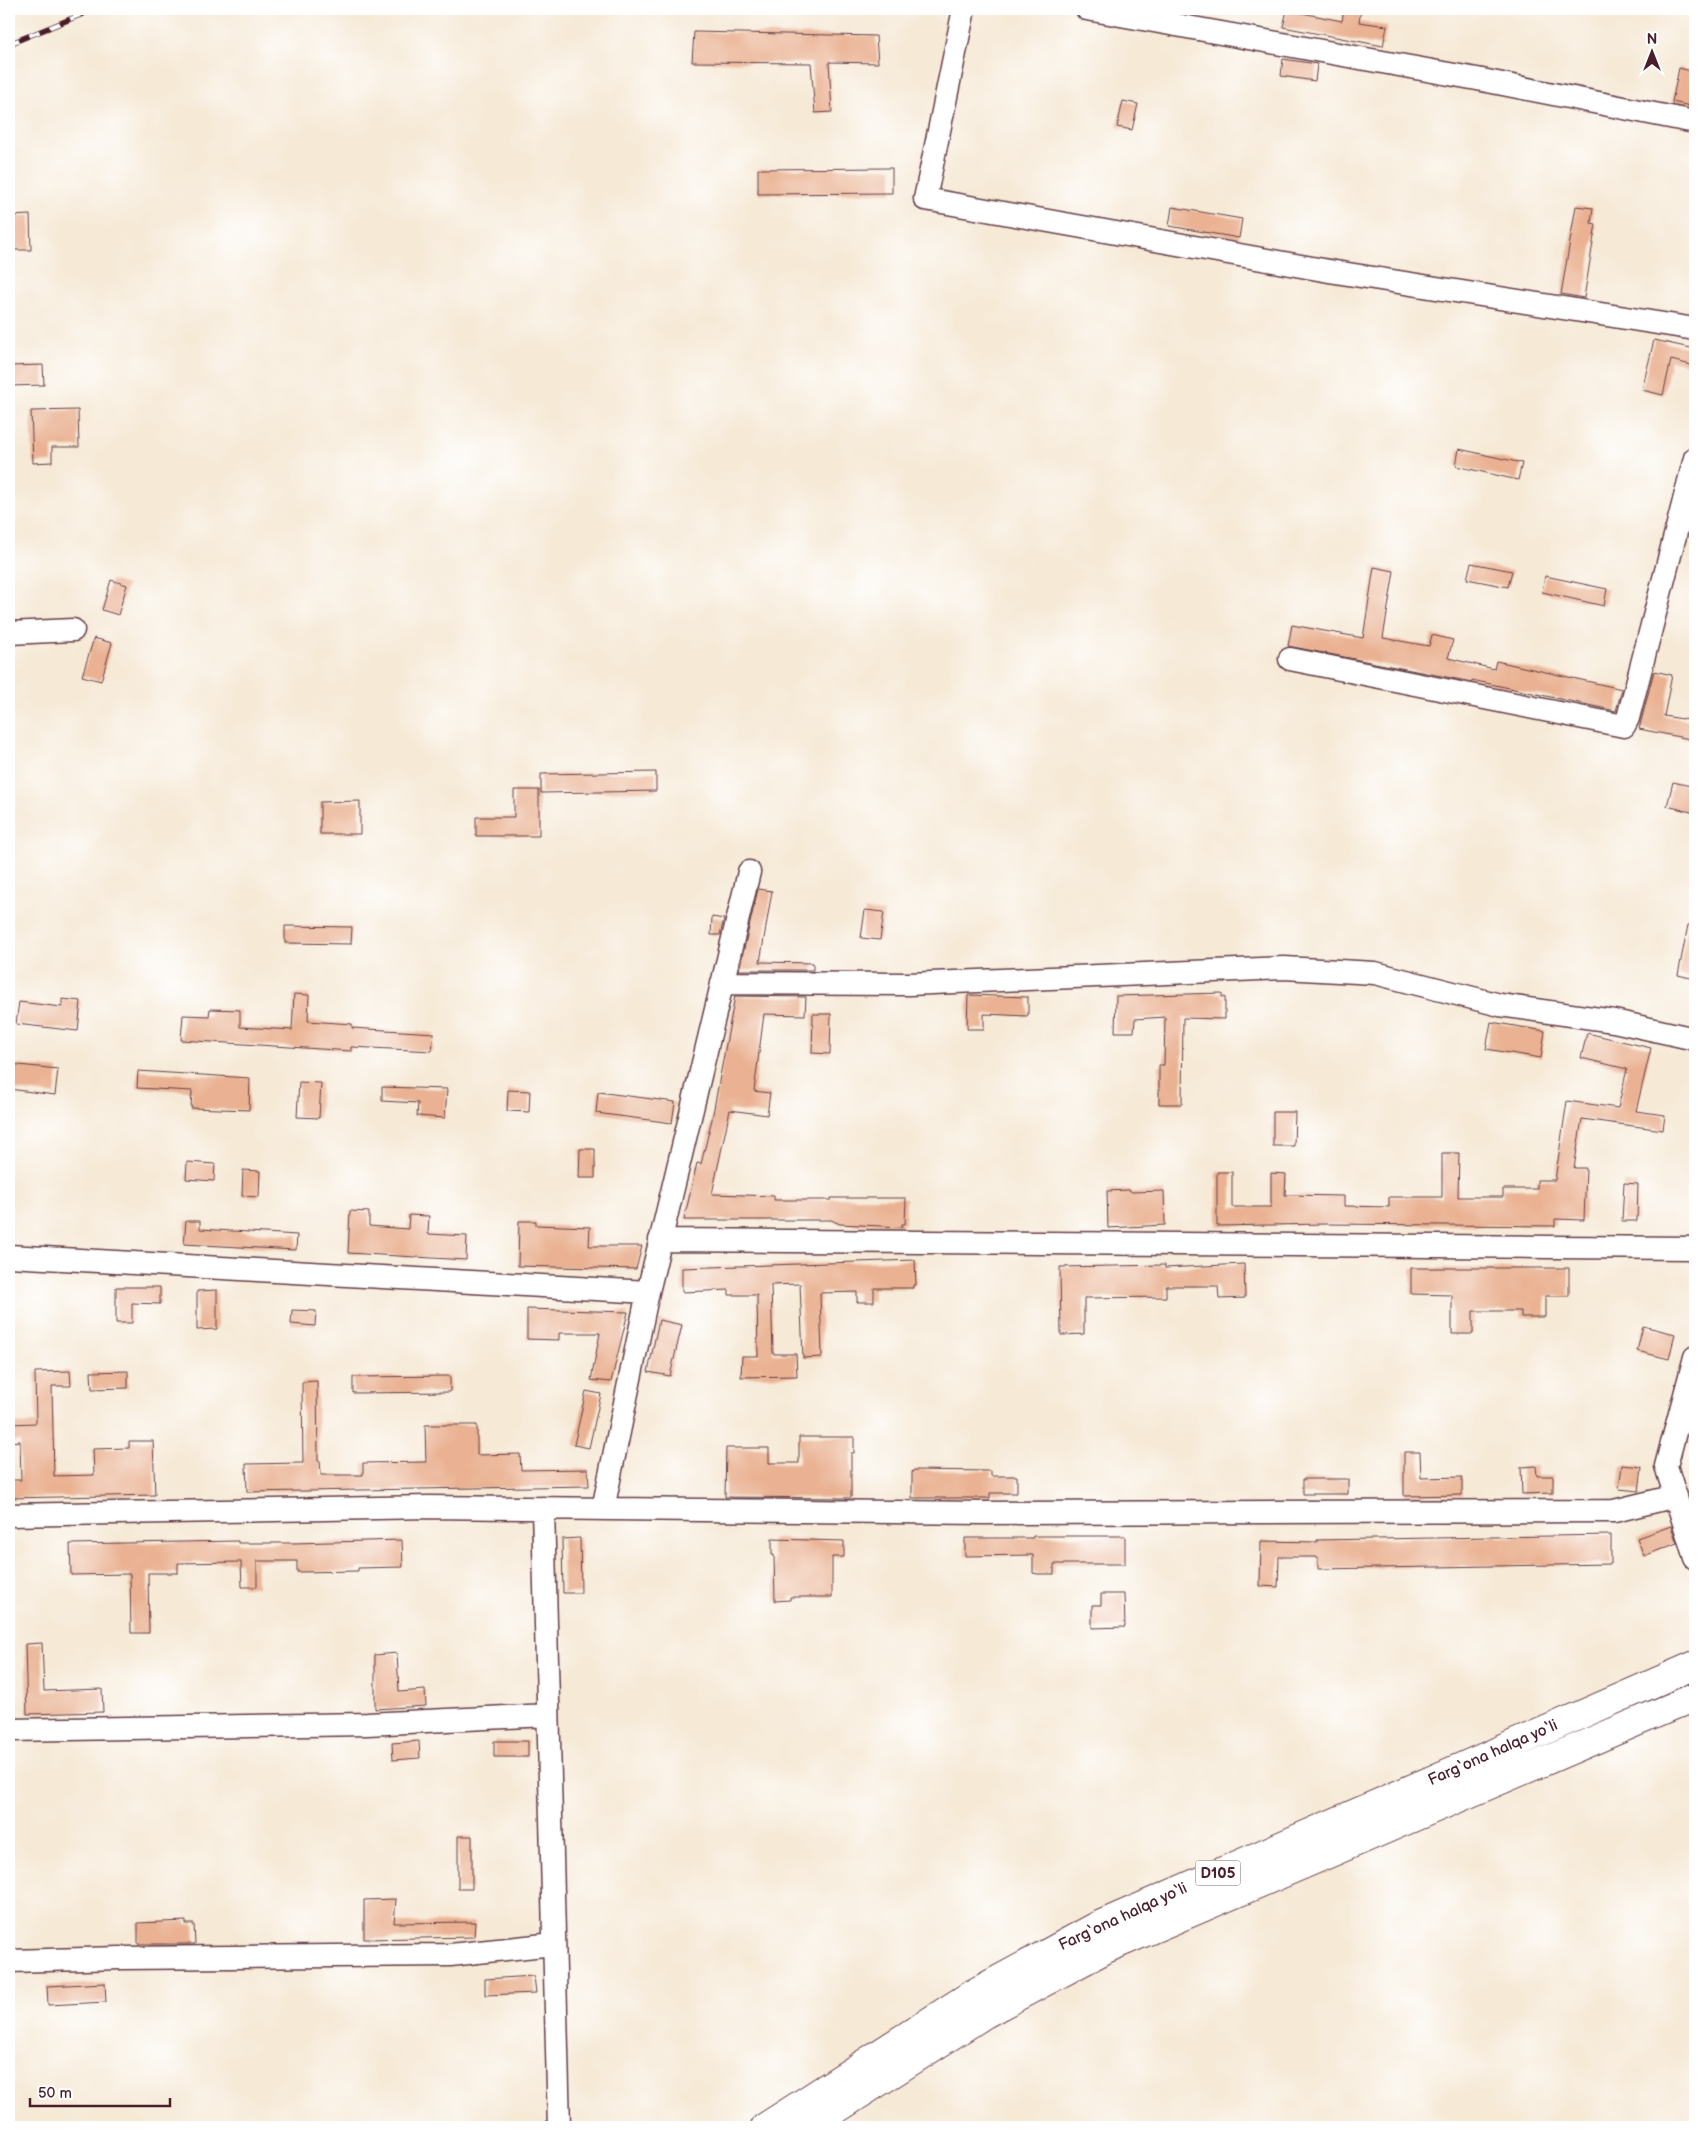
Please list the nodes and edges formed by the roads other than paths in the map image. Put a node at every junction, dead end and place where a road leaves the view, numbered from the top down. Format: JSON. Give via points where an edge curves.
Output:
{"nodes":[{"id":1,"x":964,"y":9,"type":"edge"},
{"id":2,"x":1087,"y":9,"type":"edge"},
{"id":3,"x":1695,"y":122,"type":"edge"},
{"id":4,"x":1695,"y":329,"type":"edge"},
{"id":5,"x":1695,"y":458,"type":"edge"},
{"id":6,"x":73,"y":630,"type":"dead end"},
{"id":7,"x":9,"y":633,"type":"edge"},
{"id":8,"x":1290,"y":659,"type":"dead end"},
{"id":9,"x":750,"y":872,"type":"dead end"},
{"id":10,"x":722,"y":983,"type":"junction"},
{"id":11,"x":1695,"y":1039,"type":"edge"},
{"id":12,"x":660,"y":1240,"type":"junction"},
{"id":13,"x":1695,"y":1248,"type":"edge"},
{"id":14,"x":9,"y":1256,"type":"edge"},
{"id":15,"x":648,"y":1292,"type":"junction"},
{"id":16,"x":1695,"y":1356,"type":"edge"},
{"id":17,"x":1676,"y":1496,"type":"junction"},
{"id":18,"x":543,"y":1508,"type":"junction"},
{"id":19,"x":604,"y":1509,"type":"junction"},
{"id":20,"x":9,"y":1515,"type":"edge"},
{"id":21,"x":1695,"y":1558,"type":"edge"},
{"id":22,"x":1695,"y":1666,"type":"edge"},
{"id":23,"x":1695,"y":1697,"type":"edge"},
{"id":24,"x":548,"y":1715,"type":"junction"},
{"id":25,"x":9,"y":1730,"type":"edge"},
{"id":26,"x":554,"y":1944,"type":"junction"},
{"id":27,"x":9,"y":1961,"type":"edge"},
{"id":28,"x":559,"y":2127,"type":"edge"},
{"id":29,"x":765,"y":2127,"type":"edge"},
{"id":30,"x":809,"y":2127,"type":"edge"}],
"edges":[{"from":1,"to":4,"type":"street","via":[[925,199],[1338,272]]},
{"from":2,"to":3,"type":"street"},
{"from":5,"to":8,"type":"street","via":[[1624,726]]},
{"from":6,"to":7,"type":"street"},
{"from":9,"to":10,"type":"street"},
{"from":10,"to":11,"type":"street","via":[[909,984],[1284,968],[1375,973],[1500,1005],[1614,1021]]},
{"from":10,"to":12,"type":"street"},
{"from":12,"to":13,"type":"street"},
{"from":12,"to":15,"type":"street"},
{"from":14,"to":15,"type":"street"},
{"from":15,"to":19,"type":"street"},
{"from":16,"to":17,"type":"street","via":[[1666,1466]]},
{"from":17,"to":19,"type":"street","via":[[1614,1511],[984,1513]]},
{"from":17,"to":21,"type":"street"},
{"from":18,"to":19,"type":"street"},
{"from":18,"to":20,"type":"street","via":[[428,1506]]},
{"from":18,"to":24,"type":"street"},
{"from":22,"to":29,"type":"highway","name":"Farg‘ona halqa yo‘li","number":"D105","via":[[1097,1926],[972,1994]]},
{"from":23,"to":30,"type":"highway","name":"Farg‘ona halqa yo‘li","number":"D105","via":[[1106,1949],[985,2014]]},
{"from":24,"to":25,"type":"street","via":[[367,1724]]},
{"from":24,"to":26,"type":"street"},
{"from":26,"to":27,"type":"street","via":[[450,1955]]},
{"from":26,"to":28,"type":"street"}]}
